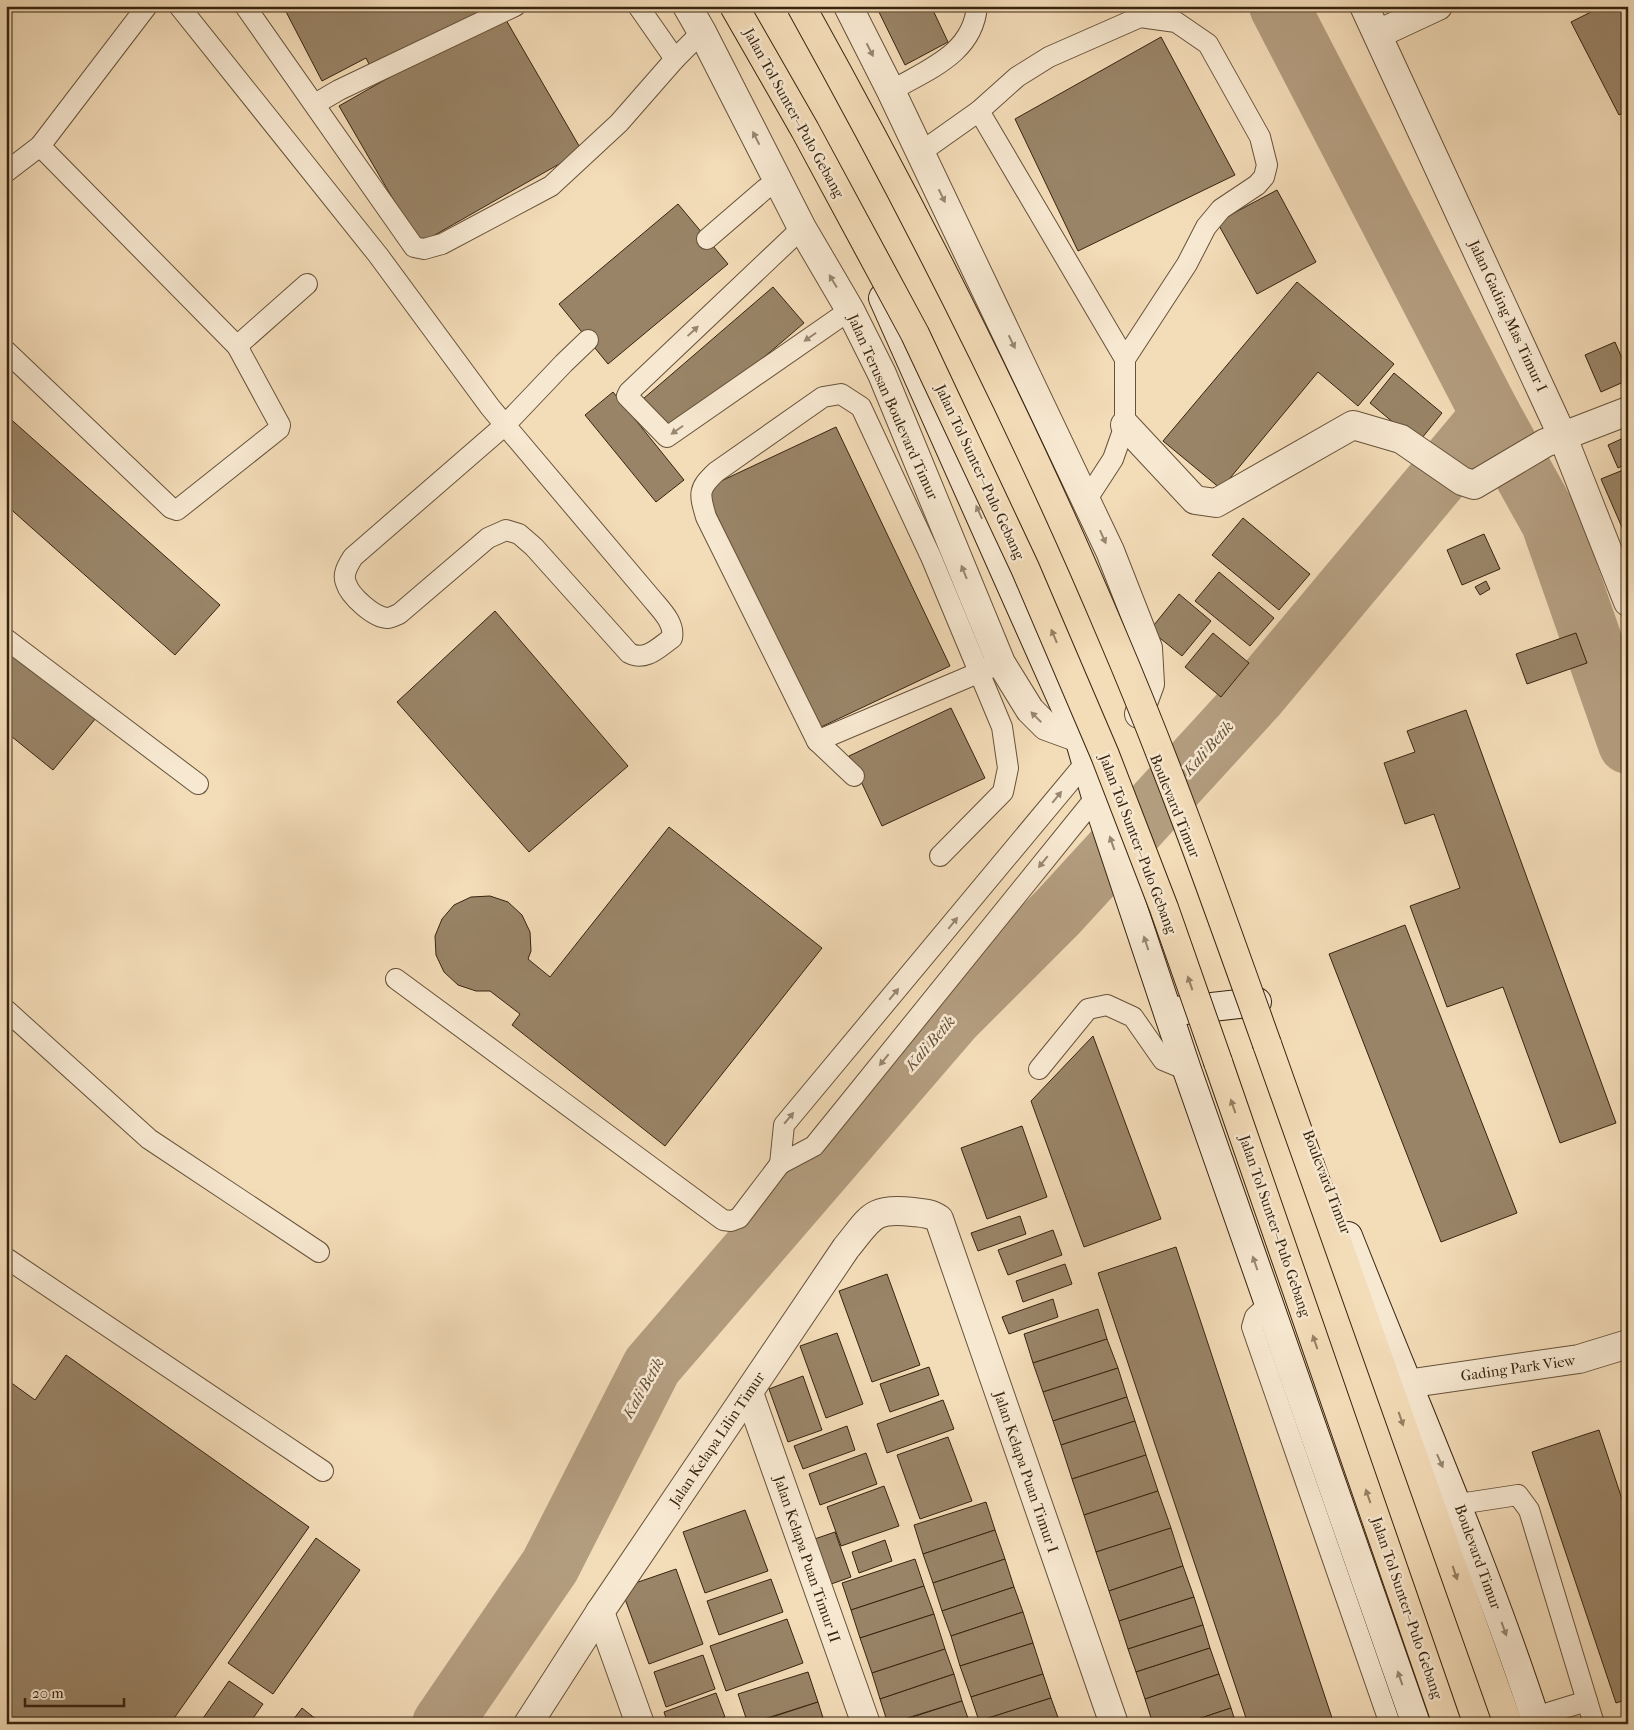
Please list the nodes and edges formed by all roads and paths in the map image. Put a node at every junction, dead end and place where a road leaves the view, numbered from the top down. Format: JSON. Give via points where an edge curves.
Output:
{"nodes":[{"id":1,"x":147,"y":6,"type":"edge"},
{"id":2,"x":179,"y":6,"type":"edge"},
{"id":3,"x":245,"y":6,"type":"edge"},
{"id":4,"x":515,"y":6,"type":"edge"},
{"id":5,"x":638,"y":6,"type":"edge"},
{"id":6,"x":687,"y":6,"type":"edge"},
{"id":7,"x":726,"y":6,"type":"edge"},
{"id":8,"x":734,"y":6,"type":"edge"},
{"id":9,"x":796,"y":6,"type":"edge"},
{"id":10,"x":801,"y":6,"type":"edge"},
{"id":11,"x":848,"y":6,"type":"edge"},
{"id":12,"x":977,"y":6,"type":"edge"},
{"id":13,"x":1364,"y":6,"type":"edge"},
{"id":14,"x":1438,"y":6,"type":"edge"},
{"id":15,"x":702,"y":32,"type":"junction"},
{"id":16,"x":1378,"y":34,"type":"junction"},
{"id":17,"x":675,"y":59,"type":"junction"},
{"id":18,"x":891,"y":91,"type":"junction"},
{"id":19,"x":316,"y":104,"type":"junction"},
{"id":20,"x":979,"y":111,"type":"junction"},
{"id":21,"x":40,"y":146,"type":"junction"},
{"id":22,"x":921,"y":152,"type":"junction"},
{"id":23,"x":6,"y":172,"type":"edge"},
{"id":24,"x":778,"y":182,"type":"junction"},
{"id":25,"x":802,"y":228,"type":"junction"},
{"id":26,"x":708,"y":239,"type":"dead end"},
{"id":27,"x":307,"y":284,"type":"dead end"},
{"id":28,"x":850,"y":310,"type":"junction"},
{"id":29,"x":588,"y":340,"type":"dead end"},
{"id":30,"x":237,"y":346,"type":"junction"},
{"id":31,"x":6,"y":351,"type":"edge"},
{"id":32,"x":1125,"y":359,"type":"junction"},
{"id":33,"x":1628,"y":411,"type":"edge"},
{"id":34,"x":506,"y":425,"type":"junction"},
{"id":35,"x":1125,"y":425,"type":"junction"},
{"id":36,"x":1553,"y":439,"type":"junction"},
{"id":37,"x":1087,"y":499,"type":"junction"},
{"id":38,"x":1628,"y":602,"type":"edge"},
{"id":39,"x":6,"y":640,"type":"edge"},
{"id":40,"x":991,"y":667,"type":"junction"},
{"id":41,"x":1138,"y":714,"type":"junction"},
{"id":42,"x":817,"y":741,"type":"junction"},
{"id":43,"x":1083,"y":750,"type":"junction"},
{"id":44,"x":854,"y":776,"type":"dead end"},
{"id":45,"x":198,"y":784,"type":"dead end"},
{"id":46,"x":1098,"y":804,"type":"junction"},
{"id":47,"x":940,"y":856,"type":"dead end"},
{"id":48,"x":396,"y":979,"type":"dead end"},
{"id":49,"x":1257,"y":1002,"type":"junction"},
{"id":50,"x":6,"y":1010,"type":"edge"},
{"id":51,"x":1168,"y":1012,"type":"junction"},
{"id":52,"x":1039,"y":1069,"type":"dead end"},
{"id":53,"x":1187,"y":1070,"type":"junction"},
{"id":54,"x":780,"y":1164,"type":"junction"},
{"id":55,"x":939,"y":1219,"type":"joint"},
{"id":56,"x":318,"y":1252,"type":"dead end"},
{"id":57,"x":6,"y":1258,"type":"edge"},
{"id":58,"x":1270,"y":1303,"type":"junction"},
{"id":59,"x":1628,"y":1344,"type":"edge"},
{"id":60,"x":1406,"y":1384,"type":"junction"},
{"id":61,"x":749,"y":1393,"type":"junction"},
{"id":62,"x":323,"y":1471,"type":"dead end"},
{"id":63,"x":1459,"y":1504,"type":"junction"},
{"id":64,"x":600,"y":1612,"type":"junction"},
{"id":65,"x":1587,"y":1701,"type":"junction"},
{"id":66,"x":1536,"y":1720,"type":"edge"},
{"id":67,"x":528,"y":1724,"type":"edge"},
{"id":68,"x":640,"y":1724,"type":"edge"},
{"id":69,"x":866,"y":1724,"type":"edge"},
{"id":70,"x":1114,"y":1724,"type":"edge"},
{"id":71,"x":1390,"y":1724,"type":"edge"},
{"id":72,"x":1416,"y":1724,"type":"edge"},
{"id":73,"x":1447,"y":1724,"type":"edge"},
{"id":74,"x":1508,"y":1724,"type":"edge"},
{"id":75,"x":1594,"y":1724,"type":"edge"}],
"edges":[{"from":1,"to":21,"type":"lane"},
{"from":2,"to":34,"type":"lane","via":[[378,255]]},
{"from":3,"to":19,"type":"lane"},
{"from":4,"to":19,"type":"lane"},
{"from":5,"to":17,"type":"lane"},
{"from":6,"to":15,"type":"street","name":"Jalan Terusan Boulevard Timur"},
{"from":43,"to":7,"type":"street","one_way":true,"via":[[863,254]]},
{"from":73,"to":8,"type":"highway","name":"Jalan Tol Sunter–Pulo Gebang","one_way":true,"bridge":true,"via":[[1164,908],[1105,754],[1025,568],[915,334]]},
{"from":9,"to":41,"type":"street","name":"Boulevard Timur","bridge":true,"via":[[915,227],[1054,511]]},
{"from":10,"to":74,"type":"highway","one_way":true,"bridge":true,"via":[[954,294],[1114,638],[1179,800],[1268,1044]]},
{"from":11,"to":18,"type":"street","one_way":true},
{"from":12,"to":18,"type":"lane","via":[[975,21],[961,48]]},
{"from":13,"to":16,"type":"street","name":"Jalan Gading Mas Timur I"},
{"from":14,"to":16,"type":"street"},
{"from":15,"to":17,"type":"lane"},
{"from":24,"to":15,"type":"street","name":"Jalan Terusan Boulevard Timur","one_way":true},
{"from":16,"to":36,"type":"street","name":"Jalan Gading Mas Timur I"},
{"from":17,"to":19,"type":"lane","via":[[619,123],[551,186],[442,244],[424,249],[414,247]]},
{"from":18,"to":22,"type":"street"},
{"from":20,"to":22,"type":"lane"},
{"from":20,"to":32,"type":"lane"},
{"from":20,"to":32,"type":"lane","via":[[1018,77],[1049,57],[1140,17],[1176,22],[1208,44],[1260,137],[1267,165],[1264,177],[1221,209],[1206,228],[1187,264]]},
{"from":21,"to":23,"type":"lane"},
{"from":21,"to":30,"type":"lane"},
{"from":22,"to":37,"type":"street","one_way":true},
{"from":24,"to":25,"type":"street","name":"Jalan Terusan Boulevard Timur"},
{"from":24,"to":26,"type":"lane","via":[[765,189]]},
{"from":28,"to":25,"type":"street","name":"Jalan Terusan Boulevard Timur","one_way":true},
{"from":28,"to":25,"type":"lane","one_way":true,"via":[[667,437],[628,396]]},
{"from":27,"to":30,"type":"lane"},
{"from":40,"to":28,"type":"street","name":"Jalan Terusan Boulevard Timur","one_way":true,"via":[[882,374]]},
{"from":29,"to":34,"type":"lane"},
{"from":30,"to":31,"type":"lane","via":[[280,425],[279,429],[177,510],[171,508]]},
{"from":32,"to":35,"type":"lane"},
{"from":33,"to":36,"type":"street"},
{"from":34,"to":34,"type":"lane","via":[[353,558],[346,568],[345,583],[374,614],[389,618],[399,614],[488,538],[506,530],[519,534],[534,547],[629,653],[641,657],[648,655],[672,638],[668,619]]},
{"from":35,"to":36,"type":"street","via":[[1195,500],[1216,503],[1352,425],[1401,439],[1462,482],[1474,484]]},
{"from":35,"to":37,"type":"lane","via":[[1113,459]]},
{"from":36,"to":38,"type":"street","name":"Jalan Gading Mas Timur I"},
{"from":37,"to":41,"type":"street","one_way":true,"via":[[1148,648],[1150,684]]},
{"from":39,"to":45,"type":"lane"},
{"from":40,"to":42,"type":"lane"},
{"from":40,"to":42,"type":"lane","via":[[931,557],[862,407],[841,394],[824,397],[716,472],[702,485],[700,496],[706,517]]},
{"from":43,"to":40,"type":"street","name":"Jalan Terusan Boulevard Timur","one_way":true,"via":[[1046,726]]},
{"from":40,"to":47,"type":"lane","via":[[1008,768],[1003,792]]},
{"from":41,"to":49,"type":"street","name":"Boulevard Timur"},
{"from":42,"to":44,"type":"lane"},
{"from":43,"to":46,"type":"street"},
{"from":54,"to":43,"type":"lane","one_way":true,"via":[[784,1124]]},
{"from":51,"to":46,"type":"street","one_way":true},
{"from":46,"to":54,"type":"lane","one_way":true,"via":[[814,1146]]},
{"from":48,"to":54,"type":"lane","via":[[723,1220],[740,1218]]},
{"from":49,"to":51,"type":"street"},
{"from":49,"to":60,"type":"street","name":"Boulevard Timur"},
{"from":50,"to":56,"type":"lane","via":[[149,1139]]},
{"from":51,"to":53,"type":"street"},
{"from":52,"to":53,"type":"lane","via":[[1088,1009],[1107,1005],[1133,1017],[1163,1060]]},
{"from":58,"to":53,"type":"street","one_way":true},
{"from":55,"to":61,"type":"street","name":"Jalan Kelapa Lilin Timur","via":[[932,1214],[890,1209],[876,1213],[846,1248]]},
{"from":55,"to":70,"type":"street","name":"Jalan Kelapa Puan Timur I"},
{"from":57,"to":62,"type":"lane"},
{"from":58,"to":71,"type":"lane","via":[[1255,1317],[1252,1327]]},
{"from":72,"to":58,"type":"street","one_way":true},
{"from":59,"to":60,"type":"street","name":"Gading Park View","via":[[1579,1360]]},
{"from":60,"to":63,"type":"street","name":"Boulevard Timur","one_way":true},
{"from":61,"to":64,"type":"street","name":"Jalan Kelapa Lilin Timur"},
{"from":61,"to":69,"type":"street","name":"Jalan Kelapa Puan Timur II"},
{"from":63,"to":65,"type":"lane","via":[[1518,1495],[1522,1499],[1529,1510]]},
{"from":63,"to":66,"type":"street","name":"Boulevard Timur","one_way":true},
{"from":64,"to":67,"type":"street","name":"Jalan Kelapa Lilin Timur"},
{"from":64,"to":68,"type":"street"},
{"from":65,"to":66,"type":"lane"},
{"from":65,"to":75,"type":"lane"}]}
